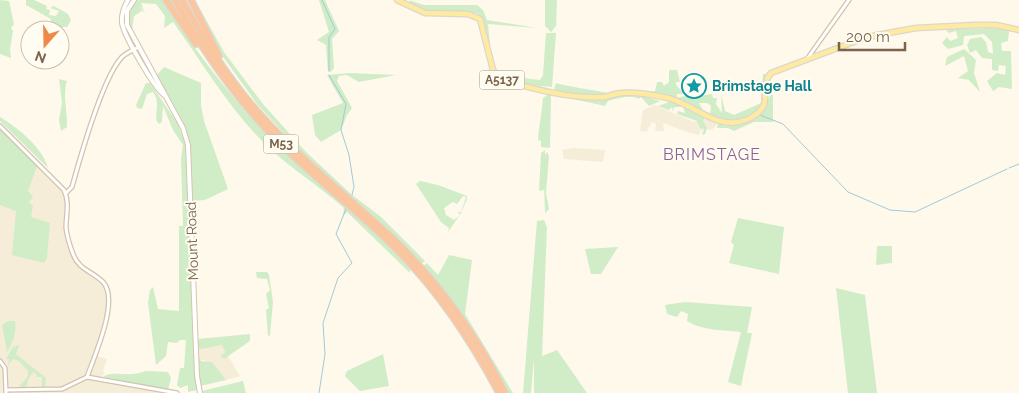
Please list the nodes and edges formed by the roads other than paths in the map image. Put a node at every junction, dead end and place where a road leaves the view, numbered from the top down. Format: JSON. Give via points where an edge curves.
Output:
{"nodes":[{"id":1,"x":128,"y":0,"type":"edge"},
{"id":2,"x":134,"y":0,"type":"edge"},
{"id":3,"x":166,"y":0,"type":"edge"},
{"id":4,"x":175,"y":0,"type":"edge"},
{"id":5,"x":182,"y":0,"type":"edge"},
{"id":6,"x":191,"y":0,"type":"edge"},
{"id":7,"x":397,"y":0,"type":"edge"},
{"id":8,"x":848,"y":0,"type":"edge"},
{"id":9,"x":1019,"y":30,"type":"edge"},
{"id":10,"x":137,"y":48,"type":"junction"},
{"id":11,"x":812,"y":56,"type":"junction"},
{"id":12,"x":226,"y":81,"type":"junction"},
{"id":13,"x":252,"y":105,"type":"junction"},
{"id":14,"x":0,"y":126,"type":"edge"},
{"id":15,"x":66,"y":192,"type":"junction"},
{"id":16,"x":413,"y":264,"type":"junction"},
{"id":17,"x":420,"y":272,"type":"junction"},
{"id":18,"x":0,"y":361,"type":"edge"},
{"id":19,"x":87,"y":377,"type":"junction"},
{"id":20,"x":6,"y":392,"type":"edge"},
{"id":21,"x":178,"y":393,"type":"edge"},
{"id":22,"x":198,"y":393,"type":"edge"},
{"id":23,"x":499,"y":393,"type":"edge"},
{"id":24,"x":505,"y":393,"type":"edge"}],
"edges":[{"from":1,"to":10,"type":"main road","name":"Mount Road","via":[[122,22]]},
{"from":2,"to":10,"type":"main road","name":"Mount Road","via":[[127,11],[126,22]]},
{"from":3,"to":12,"type":"highway"},
{"from":4,"to":12,"type":"highway","number":"M53"},
{"from":5,"to":13,"type":"highway","number":"M53","via":[[209,48]]},
{"from":6,"to":13,"type":"highway","via":[[218,54]]},
{"from":7,"to":11,"type":"main road","number":"A5137","via":[[426,13],[468,14],[480,19],[493,70],[502,80],[584,96],[631,93],[666,98],[688,104],[718,122],[742,121],[758,114],[765,103],[769,75],[805,62]]},
{"from":8,"to":11,"type":"street"},
{"from":9,"to":11,"type":"main road","number":"A5137","via":[[996,25],[916,28],[867,37]]},
{"from":10,"to":15,"type":"street","via":[[121,58],[113,72],[89,130],[72,188]]},
{"from":10,"to":22,"type":"main road","name":"Mount Road","via":[[155,85],[183,128],[188,145]]},
{"from":12,"to":16,"type":"highway","number":"M53","via":[[276,139]]},
{"from":13,"to":16,"type":"highway","number":"M53","via":[[295,151],[390,236]]},
{"from":14,"to":15,"type":"street"},
{"from":15,"to":19,"type":"street","via":[[66,226],[73,254],[84,270],[104,284],[109,296],[101,337]]},
{"from":16,"to":17,"type":"highway","number":"M53"},
{"from":17,"to":23,"type":"highway","number":"M53","via":[[475,350]]},
{"from":17,"to":24,"type":"highway","number":"M53","via":[[466,326]]},
{"from":18,"to":20,"type":"street","via":[[5,368]]},
{"from":19,"to":20,"type":"street","via":[[62,389]]},
{"from":19,"to":21,"type":"street"}]}
